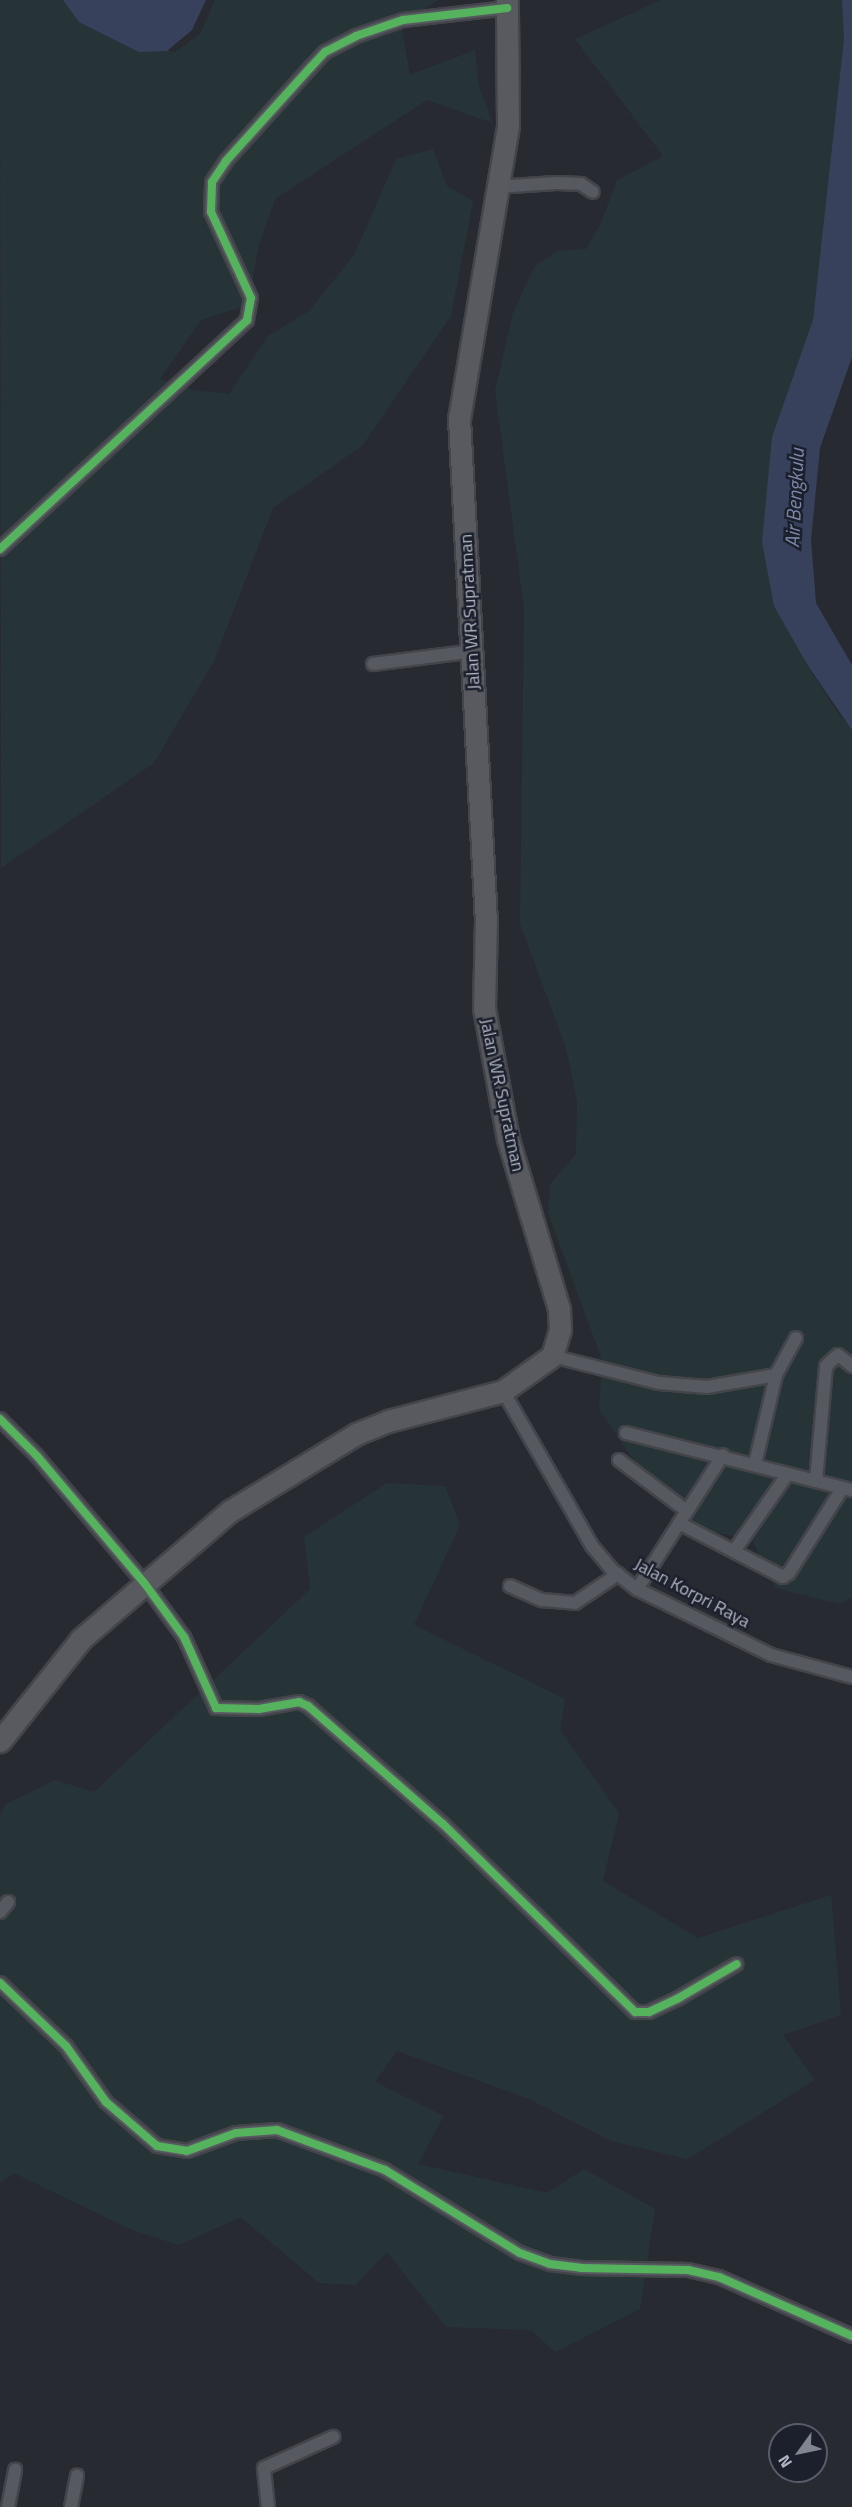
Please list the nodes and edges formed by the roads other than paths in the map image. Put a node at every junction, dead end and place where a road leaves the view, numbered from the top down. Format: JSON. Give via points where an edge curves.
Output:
{"nodes":[{"id":1,"x":507,"y":4,"type":"edge"},
{"id":2,"x":496,"y":186,"type":"junction"},
{"id":3,"x":593,"y":192,"type":"dead end"},
{"id":4,"x":0,"y":549,"type":"edge"},
{"id":5,"x":474,"y":651,"type":"junction"},
{"id":6,"x":373,"y":664,"type":"dead end"},
{"id":7,"x":796,"y":1338,"type":"dead end"},
{"id":8,"x":552,"y":1356,"type":"junction"},
{"id":9,"x":852,"y":1366,"type":"edge"},
{"id":10,"x":776,"y":1375,"type":"junction"},
{"id":11,"x":503,"y":1391,"type":"junction"},
{"id":12,"x":0,"y":1419,"type":"edge"},
{"id":13,"x":626,"y":1433,"type":"dead end"},
{"id":14,"x":723,"y":1455,"type":"junction"},
{"id":15,"x":619,"y":1460,"type":"dead end"},
{"id":16,"x":755,"y":1464,"type":"junction"},
{"id":17,"x":787,"y":1475,"type":"junction"},
{"id":18,"x":816,"y":1481,"type":"junction"},
{"id":19,"x":847,"y":1489,"type":"edge"},
{"id":20,"x":687,"y":1510,"type":"junction"},
{"id":21,"x":679,"y":1523,"type":"junction"},
{"id":22,"x":734,"y":1551,"type":"junction"},
{"id":23,"x":618,"y":1574,"type":"junction"},
{"id":24,"x":145,"y":1584,"type":"junction"},
{"id":25,"x":510,"y":1586,"type":"dead end"},
{"id":26,"x":637,"y":1588,"type":"junction"},
{"id":27,"x":852,"y":1677,"type":"edge"},
{"id":28,"x":0,"y":1742,"type":"edge"},
{"id":29,"x":737,"y":1964,"type":"dead end"},
{"id":30,"x":0,"y":1983,"type":"edge"},
{"id":31,"x":852,"y":2336,"type":"edge"},
{"id":32,"x":333,"y":2437,"type":"dead end"},
{"id":33,"x":15,"y":2470,"type":"dead end"},
{"id":34,"x":77,"y":2476,"type":"dead end"},
{"id":35,"x":8,"y":2507,"type":"edge"},
{"id":36,"x":71,"y":2507,"type":"edge"},
{"id":37,"x":268,"y":2507,"type":"edge"}],
"edges":[{"from":1,"to":2,"type":"highway","name":"Jalan WR Supratman","via":[[510,96]]},
{"from":1,"to":4,"type":"street","via":[[403,20],[325,52],[311,67],[226,161],[212,182],[211,212],[251,298],[247,320]]},
{"from":2,"to":3,"type":"street","via":[[581,184]]},
{"from":2,"to":5,"type":"highway","name":"Jalan WR Supratman","via":[[459,419]]},
{"from":5,"to":6,"type":"street"},
{"from":5,"to":8,"type":"highway","name":"Jalan WR Supratman","via":[[486,922],[484,1008],[508,1139],[559,1309],[560,1329]]},
{"from":7,"to":10,"type":"street"},
{"from":8,"to":10,"type":"street","via":[[659,1383],[707,1387]]},
{"from":8,"to":11,"type":"highway"},
{"from":9,"to":18,"type":"street","via":[[838,1355],[826,1366]]},
{"from":10,"to":16,"type":"street"},
{"from":11,"to":23,"type":"street","name":"Jalan Korpri Raya","via":[[592,1546]]},
{"from":11,"to":24,"type":"highway","via":[[388,1421],[326,1450],[230,1511]]},
{"from":12,"to":24,"type":"street","via":[[38,1456]]},
{"from":13,"to":14,"type":"street"},
{"from":14,"to":16,"type":"street"},
{"from":14,"to":20,"type":"street"},
{"from":15,"to":20,"type":"street"},
{"from":16,"to":17,"type":"street"},
{"from":17,"to":18,"type":"street"},
{"from":17,"to":22,"type":"street"},
{"from":18,"to":19,"type":"street"},
{"from":19,"to":22,"type":"street","via":[[786,1576]]},
{"from":20,"to":21,"type":"street"},
{"from":21,"to":22,"type":"street"},
{"from":21,"to":26,"type":"street"},
{"from":23,"to":25,"type":"street","via":[[576,1603],[542,1600]]},
{"from":23,"to":26,"type":"street","name":"Jalan Korpri Raya"},
{"from":24,"to":28,"type":"highway","via":[[81,1639]]},
{"from":24,"to":29,"type":"street","via":[[184,1637],[216,1708],[260,1709],[299,1702],[308,1706],[466,1846],[635,2012],[649,2012],[677,1999]]},
{"from":26,"to":27,"type":"street","name":"Jalan Korpri Raya","via":[[771,1655]]},
{"from":30,"to":31,"type":"street","via":[[66,2046],[106,2102],[157,2146],[187,2151],[236,2133],[277,2130],[385,2170],[520,2253],[550,2264],[688,2270],[719,2277]]},
{"from":32,"to":37,"type":"street","via":[[264,2468]]},
{"from":33,"to":35,"type":"street"},
{"from":34,"to":36,"type":"street"}]}
